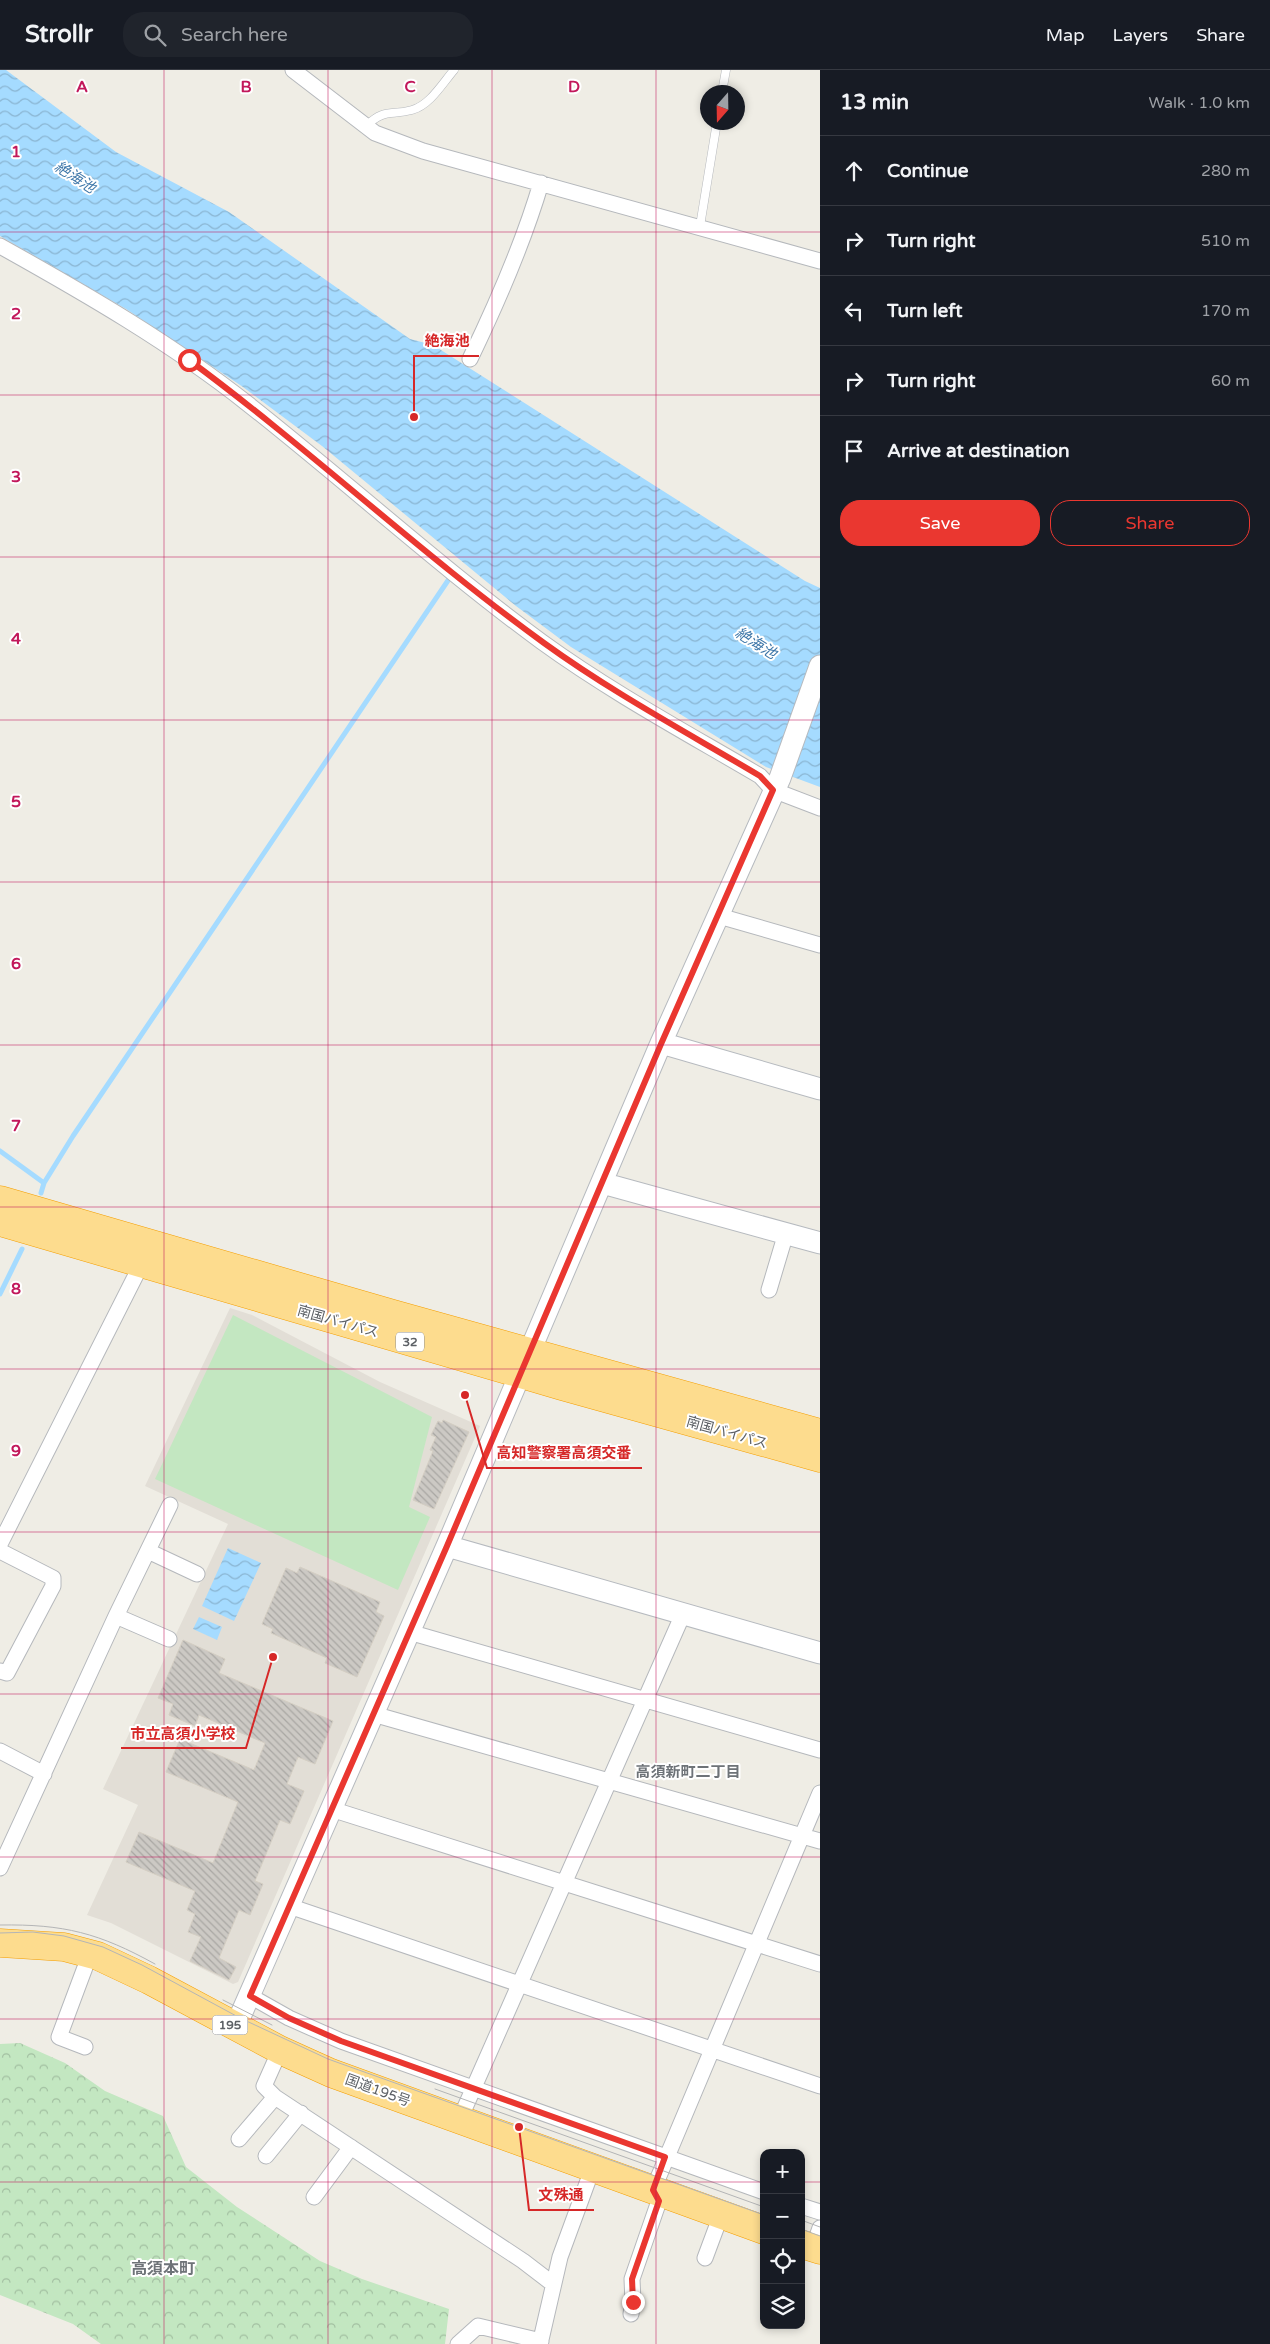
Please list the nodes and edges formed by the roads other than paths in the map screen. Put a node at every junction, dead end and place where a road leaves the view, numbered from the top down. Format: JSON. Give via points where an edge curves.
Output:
{"nodes":[{"id":1,"x":293,"y":70,"type":"edge"},
{"id":2,"x":454,"y":70,"type":"edge"},
{"id":3,"x":726,"y":70,"type":"edge"},
{"id":4,"x":723,"y":85,"type":"edge"},
{"id":5,"x":366,"y":126,"type":"junction"},
{"id":6,"x":716,"y":130,"type":"edge"},
{"id":7,"x":541,"y":183,"type":"junction"},
{"id":8,"x":700,"y":226,"type":"junction"},
{"id":9,"x":0,"y":246,"type":"edge"},
{"id":10,"x":820,"y":261,"type":"edge"},
{"id":11,"x":470,"y":359,"type":"dead end"},
{"id":12,"x":820,"y":666,"type":"edge"},
{"id":13,"x":776,"y":784,"type":"junction"},
{"id":14,"x":820,"y":808,"type":"edge"},
{"id":15,"x":719,"y":916,"type":"junction"},
{"id":16,"x":820,"y":945,"type":"edge"},
{"id":17,"x":661,"y":1044,"type":"junction"},
{"id":18,"x":820,"y":1089,"type":"edge"},
{"id":19,"x":602,"y":1183,"type":"junction"},
{"id":20,"x":0,"y":1200,"type":"edge"},
{"id":21,"x":0,"y":1222,"type":"edge"},
{"id":22,"x":786,"y":1233,"type":"junction"},
{"id":23,"x":820,"y":1242,"type":"edge"},
{"id":24,"x":142,"y":1263,"type":"junction"},
{"id":25,"x":769,"y":1290,"type":"dead end"},
{"id":26,"x":525,"y":1362,"type":"junction"},
{"id":27,"x":820,"y":1433,"type":"edge"},
{"id":28,"x":820,"y":1458,"type":"edge"},
{"id":29,"x":170,"y":1505,"type":"dead end"},
{"id":30,"x":0,"y":1544,"type":"edge"},
{"id":31,"x":447,"y":1546,"type":"junction"},
{"id":32,"x":0,"y":1551,"type":"edge"},
{"id":33,"x":148,"y":1551,"type":"junction"},
{"id":34,"x":197,"y":1574,"type":"dead end"},
{"id":35,"x":683,"y":1614,"type":"junction"},
{"id":36,"x":116,"y":1616,"type":"junction"},
{"id":37,"x":409,"y":1632,"type":"junction"},
{"id":38,"x":169,"y":1639,"type":"dead end"},
{"id":39,"x":820,"y":1653,"type":"edge"},
{"id":40,"x":0,"y":1671,"type":"edge"},
{"id":41,"x":644,"y":1699,"type":"junction"},
{"id":42,"x":373,"y":1714,"type":"junction"},
{"id":43,"x":820,"y":1750,"type":"edge"},
{"id":44,"x":0,"y":1751,"type":"edge"},
{"id":45,"x":44,"y":1774,"type":"junction"},
{"id":46,"x":608,"y":1781,"type":"junction"},
{"id":47,"x":820,"y":1793,"type":"edge"},
{"id":48,"x":330,"y":1809,"type":"junction"},
{"id":49,"x":802,"y":1836,"type":"junction"},
{"id":50,"x":820,"y":1841,"type":"edge"},
{"id":51,"x":0,"y":1868,"type":"edge"},
{"id":52,"x":564,"y":1882,"type":"junction"},
{"id":53,"x":289,"y":1906,"type":"junction"},
{"id":54,"x":0,"y":1943,"type":"edge"},
{"id":55,"x":757,"y":1943,"type":"junction"},
{"id":56,"x":90,"y":1954,"type":"junction"},
{"id":57,"x":820,"y":1964,"type":"edge"},
{"id":58,"x":518,"y":1983,"type":"junction"},
{"id":59,"x":250,"y":1996,"type":"junction"},
{"id":60,"x":235,"y":2028,"type":"junction"},
{"id":61,"x":85,"y":2047,"type":"dead end"},
{"id":62,"x":712,"y":2049,"type":"junction"},
{"id":63,"x":280,"y":2050,"type":"junction"},
{"id":64,"x":820,"y":2086,"type":"edge"},
{"id":65,"x":472,"y":2087,"type":"junction"},
{"id":66,"x":275,"y":2097,"type":"junction"},
{"id":67,"x":301,"y":2113,"type":"junction"},
{"id":68,"x":459,"y":2120,"type":"junction"},
{"id":69,"x":239,"y":2139,"type":"dead end"},
{"id":70,"x":351,"y":2147,"type":"junction"},
{"id":71,"x":266,"y":2156,"type":"dead end"},
{"id":72,"x":665,"y":2157,"type":"junction"},
{"id":73,"x":593,"y":2167,"type":"junction"},
{"id":74,"x":653,"y":2190,"type":"junction"},
{"id":75,"x":760,"y":2191,"type":"edge"},
{"id":76,"x":314,"y":2197,"type":"dead end"},
{"id":77,"x":805,"y":2207,"type":"edge"},
{"id":78,"x":820,"y":2212,"type":"edge"},
{"id":79,"x":721,"y":2215,"type":"junction"},
{"id":80,"x":760,"y":2229,"type":"edge"},
{"id":81,"x":705,"y":2258,"type":"dead end"},
{"id":82,"x":553,"y":2284,"type":"junction"},
{"id":83,"x":631,"y":2314,"type":"dead end"},
{"id":84,"x":537,"y":2342,"type":"edge"},
{"id":85,"x":458,"y":2344,"type":"edge"}],
"edges":[{"from":1,"to":5,"type":"street"},
{"from":2,"to":5,"type":"lane","via":[[426,103],[412,110],[376,116]]},
{"from":3,"to":4,"type":"lane"},
{"from":5,"to":7,"type":"street","via":[[375,133],[423,151]]},
{"from":6,"to":8,"type":"lane"},
{"from":7,"to":8,"type":"street"},
{"from":7,"to":11,"type":"street","via":[[526,233]]},
{"from":8,"to":10,"type":"street"},
{"from":9,"to":13,"type":"street","via":[[139,327],[248,403],[544,643],[583,670]]},
{"from":12,"to":13,"type":"street"},
{"from":13,"to":14,"type":"street"},
{"from":13,"to":15,"type":"street"},
{"from":15,"to":16,"type":"street"},
{"from":15,"to":17,"type":"street"},
{"from":17,"to":18,"type":"street"},
{"from":17,"to":19,"type":"street"},
{"from":19,"to":22,"type":"street"},
{"from":19,"to":26,"type":"street"},
{"from":20,"to":26,"type":"highway","name":"南国バイパス","number":"32","via":[[393,1314]]},
{"from":21,"to":24,"type":"highway","name":"南国バイパス","number":"32"},
{"from":22,"to":23,"type":"street"},
{"from":22,"to":25,"type":"street"},
{"from":24,"to":26,"type":"highway","name":"南国バイパス","number":"32"},
{"from":24,"to":30,"type":"street"},
{"from":26,"to":27,"type":"highway","name":"南国バイパス","number":"32"},
{"from":26,"to":28,"type":"highway","name":"南国バイパス","number":"32"},
{"from":26,"to":31,"type":"street"},
{"from":29,"to":33,"type":"street"},
{"from":31,"to":35,"type":"street"},
{"from":31,"to":37,"type":"street"},
{"from":32,"to":40,"type":"street","via":[[52,1578],[53,1586],[7,1673]]},
{"from":33,"to":34,"type":"street"},
{"from":33,"to":36,"type":"street"},
{"from":35,"to":39,"type":"street"},
{"from":35,"to":41,"type":"street"},
{"from":36,"to":38,"type":"street"},
{"from":36,"to":45,"type":"street"},
{"from":37,"to":41,"type":"street"},
{"from":37,"to":42,"type":"street"},
{"from":41,"to":43,"type":"street"},
{"from":41,"to":46,"type":"street"},
{"from":42,"to":46,"type":"street"},
{"from":42,"to":48,"type":"street"},
{"from":44,"to":45,"type":"street"},
{"from":45,"to":51,"type":"street"},
{"from":46,"to":49,"type":"street"},
{"from":46,"to":52,"type":"street"},
{"from":47,"to":49,"type":"street"},
{"from":48,"to":52,"type":"street"},
{"from":48,"to":53,"type":"street"},
{"from":49,"to":50,"type":"street"},
{"from":49,"to":55,"type":"street"},
{"from":52,"to":55,"type":"street"},
{"from":52,"to":58,"type":"street"},
{"from":53,"to":58,"type":"street"},
{"from":53,"to":59,"type":"street"},
{"from":54,"to":56,"type":"highway","name":"国道195号","number":"195","via":[[44,1944]]},
{"from":55,"to":57,"type":"street"},
{"from":55,"to":62,"type":"street"},
{"from":56,"to":60,"type":"highway","name":"国道195号","number":"195","via":[[118,1964]]},
{"from":56,"to":61,"type":"street","via":[[59,2037]]},
{"from":58,"to":62,"type":"street"},
{"from":58,"to":65,"type":"street"},
{"from":59,"to":60,"type":"street"},
{"from":59,"to":65,"type":"street","via":[[341,2041]]},
{"from":60,"to":63,"type":"highway","name":"国道195号","number":"195"},
{"from":62,"to":64,"type":"street"},
{"from":62,"to":72,"type":"street"},
{"from":63,"to":66,"type":"street","via":[[264,2086]]},
{"from":63,"to":68,"type":"highway","name":"国道195号","number":"195","via":[[331,2073]]},
{"from":65,"to":68,"type":"street"},
{"from":65,"to":72,"type":"street"},
{"from":66,"to":67,"type":"street"},
{"from":66,"to":69,"type":"street"},
{"from":67,"to":70,"type":"street"},
{"from":67,"to":71,"type":"street"},
{"from":68,"to":73,"type":"highway","name":"国道195号","number":"195"},
{"from":70,"to":76,"type":"street"},
{"from":70,"to":82,"type":"street"},
{"from":72,"to":74,"type":"street"},
{"from":72,"to":75,"type":"street"},
{"from":73,"to":74,"type":"highway","name":"国道195号","number":"195"},
{"from":73,"to":82,"type":"street"},
{"from":74,"to":79,"type":"highway","name":"国道195号","number":"195"},
{"from":74,"to":83,"type":"street","via":[[659,2201],[632,2279]]},
{"from":77,"to":78,"type":"street"},
{"from":79,"to":80,"type":"highway","name":"国道195号","number":"195"},
{"from":79,"to":81,"type":"street"},
{"from":82,"to":84,"type":"street"},
{"from":84,"to":85,"type":"street","via":[[478,2326]]}]}
